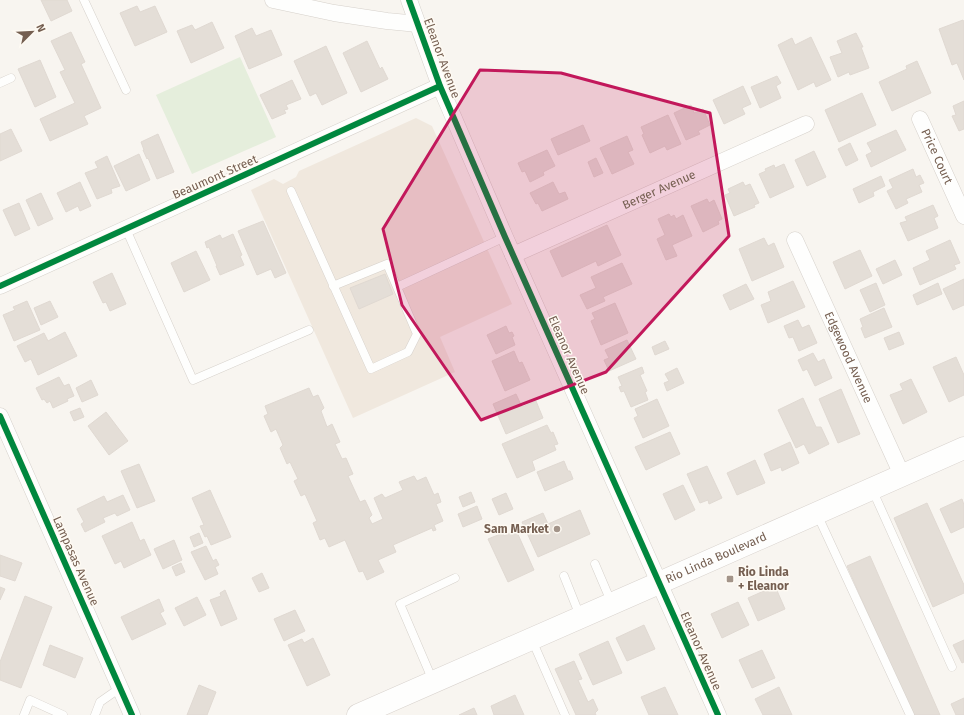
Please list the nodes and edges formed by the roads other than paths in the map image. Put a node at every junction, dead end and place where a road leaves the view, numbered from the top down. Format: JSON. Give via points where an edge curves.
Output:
{"nodes":[{"id":1,"x":84,"y":0,"type":"edge"},
{"id":2,"x":273,"y":0,"type":"edge"},
{"id":3,"x":409,"y":0,"type":"edge"},
{"id":4,"x":418,"y":24,"type":"junction"},
{"id":5,"x":11,"y":78,"type":"dead end"},
{"id":6,"x":0,"y":83,"type":"edge"},
{"id":7,"x":440,"y":86,"type":"junction"},
{"id":8,"x":126,"y":90,"type":"dead end"},
{"id":9,"x":920,"y":118,"type":"dead end"},
{"id":10,"x":806,"y":124,"type":"dead end"},
{"id":11,"x":290,"y":191,"type":"dead end"},
{"id":12,"x":964,"y":216,"type":"edge"},
{"id":13,"x":126,"y":229,"type":"junction"},
{"id":14,"x":505,"y":237,"type":"junction"},
{"id":15,"x":795,"y":240,"type":"dead end"},
{"id":16,"x":513,"y":255,"type":"junction"},
{"id":17,"x":0,"y":286,"type":"edge"},
{"id":18,"x":334,"y":286,"type":"junction"},
{"id":19,"x":398,"y":287,"type":"junction"},
{"id":20,"x":309,"y":330,"type":"dead end"},
{"id":21,"x":0,"y":416,"type":"edge"},
{"id":22,"x":964,"y":448,"type":"edge"},
{"id":23,"x":902,"y":475,"type":"junction"},
{"id":24,"x":872,"y":488,"type":"junction"},
{"id":25,"x":817,"y":513,"type":"junction"},
{"id":26,"x":595,"y":564,"type":"dead end"},
{"id":27,"x":564,"y":576,"type":"dead end"},
{"id":28,"x":455,"y":578,"type":"dead end"},
{"id":29,"x":659,"y":583,"type":"junction"},
{"id":30,"x":612,"y":604,"type":"junction"},
{"id":31,"x":580,"y":618,"type":"junction"},
{"id":32,"x":531,"y":639,"type":"junction"},
{"id":33,"x":952,"y":667,"type":"dead end"},
{"id":34,"x":433,"y":682,"type":"junction"},
{"id":35,"x":120,"y":688,"type":"junction"},
{"id":36,"x":24,"y":715,"type":"edge"},
{"id":37,"x":63,"y":715,"type":"edge"},
{"id":38,"x":94,"y":715,"type":"edge"},
{"id":39,"x":132,"y":715,"type":"edge"},
{"id":40,"x":358,"y":715,"type":"edge"},
{"id":41,"x":565,"y":715,"type":"edge"},
{"id":42,"x":718,"y":715,"type":"edge"},
{"id":43,"x":910,"y":715,"type":"edge"}],
"edges":[{"from":1,"to":8,"type":"lane"},
{"from":2,"to":4,"type":"street","via":[[334,13]]},
{"from":3,"to":4,"type":"street","name":"Eleanor Avenue"},
{"from":4,"to":7,"type":"street","name":"Eleanor Avenue"},
{"from":5,"to":6,"type":"lane"},
{"from":7,"to":13,"type":"street","name":"Beaumont Street"},
{"from":7,"to":14,"type":"street","name":"Eleanor Avenue"},
{"from":9,"to":12,"type":"street","name":"Price Court"},
{"from":10,"to":16,"type":"street","name":"Berger Avenue"},
{"from":11,"to":18,"type":"lane"},
{"from":13,"to":17,"type":"street","name":"Beaumont Street"},
{"from":13,"to":20,"type":"lane","via":[[193,380]]},
{"from":14,"to":16,"type":"street","name":"Eleanor Avenue"},
{"from":14,"to":19,"type":"lane"},
{"from":15,"to":23,"type":"street","name":"Edgewood Avenue"},
{"from":16,"to":29,"type":"street","name":"Eleanor Avenue"},
{"from":18,"to":19,"type":"lane","via":[[387,264]]},
{"from":18,"to":19,"type":"lane","via":[[371,369],[408,352],[417,334]]},
{"from":21,"to":35,"type":"street","name":"Lampasas Avenue"},
{"from":22,"to":23,"type":"main road","name":"Rio Linda Boulevard"},
{"from":23,"to":24,"type":"main road","name":"Rio Linda Boulevard"},
{"from":24,"to":25,"type":"main road","name":"Rio Linda Boulevard"},
{"from":24,"to":33,"type":"lane"},
{"from":25,"to":29,"type":"main road","name":"Rio Linda Boulevard"},
{"from":25,"to":43,"type":"lane"},
{"from":26,"to":30,"type":"lane"},
{"from":27,"to":31,"type":"lane"},
{"from":28,"to":34,"type":"lane","via":[[400,604]]},
{"from":29,"to":30,"type":"main road","name":"Rio Linda Boulevard"},
{"from":29,"to":42,"type":"street","name":"Eleanor Avenue"},
{"from":30,"to":31,"type":"main road","name":"Rio Linda Boulevard"},
{"from":31,"to":32,"type":"main road","name":"Rio Linda Boulevard"},
{"from":32,"to":34,"type":"main road","name":"Rio Linda Boulevard"},
{"from":32,"to":41,"type":"lane"},
{"from":34,"to":40,"type":"main road","name":"Rio Linda Boulevard"},
{"from":35,"to":38,"type":"lane","via":[[100,702]]},
{"from":35,"to":39,"type":"street","name":"Lampasas Avenue"},
{"from":36,"to":37,"type":"lane","via":[[30,700]]}]}
